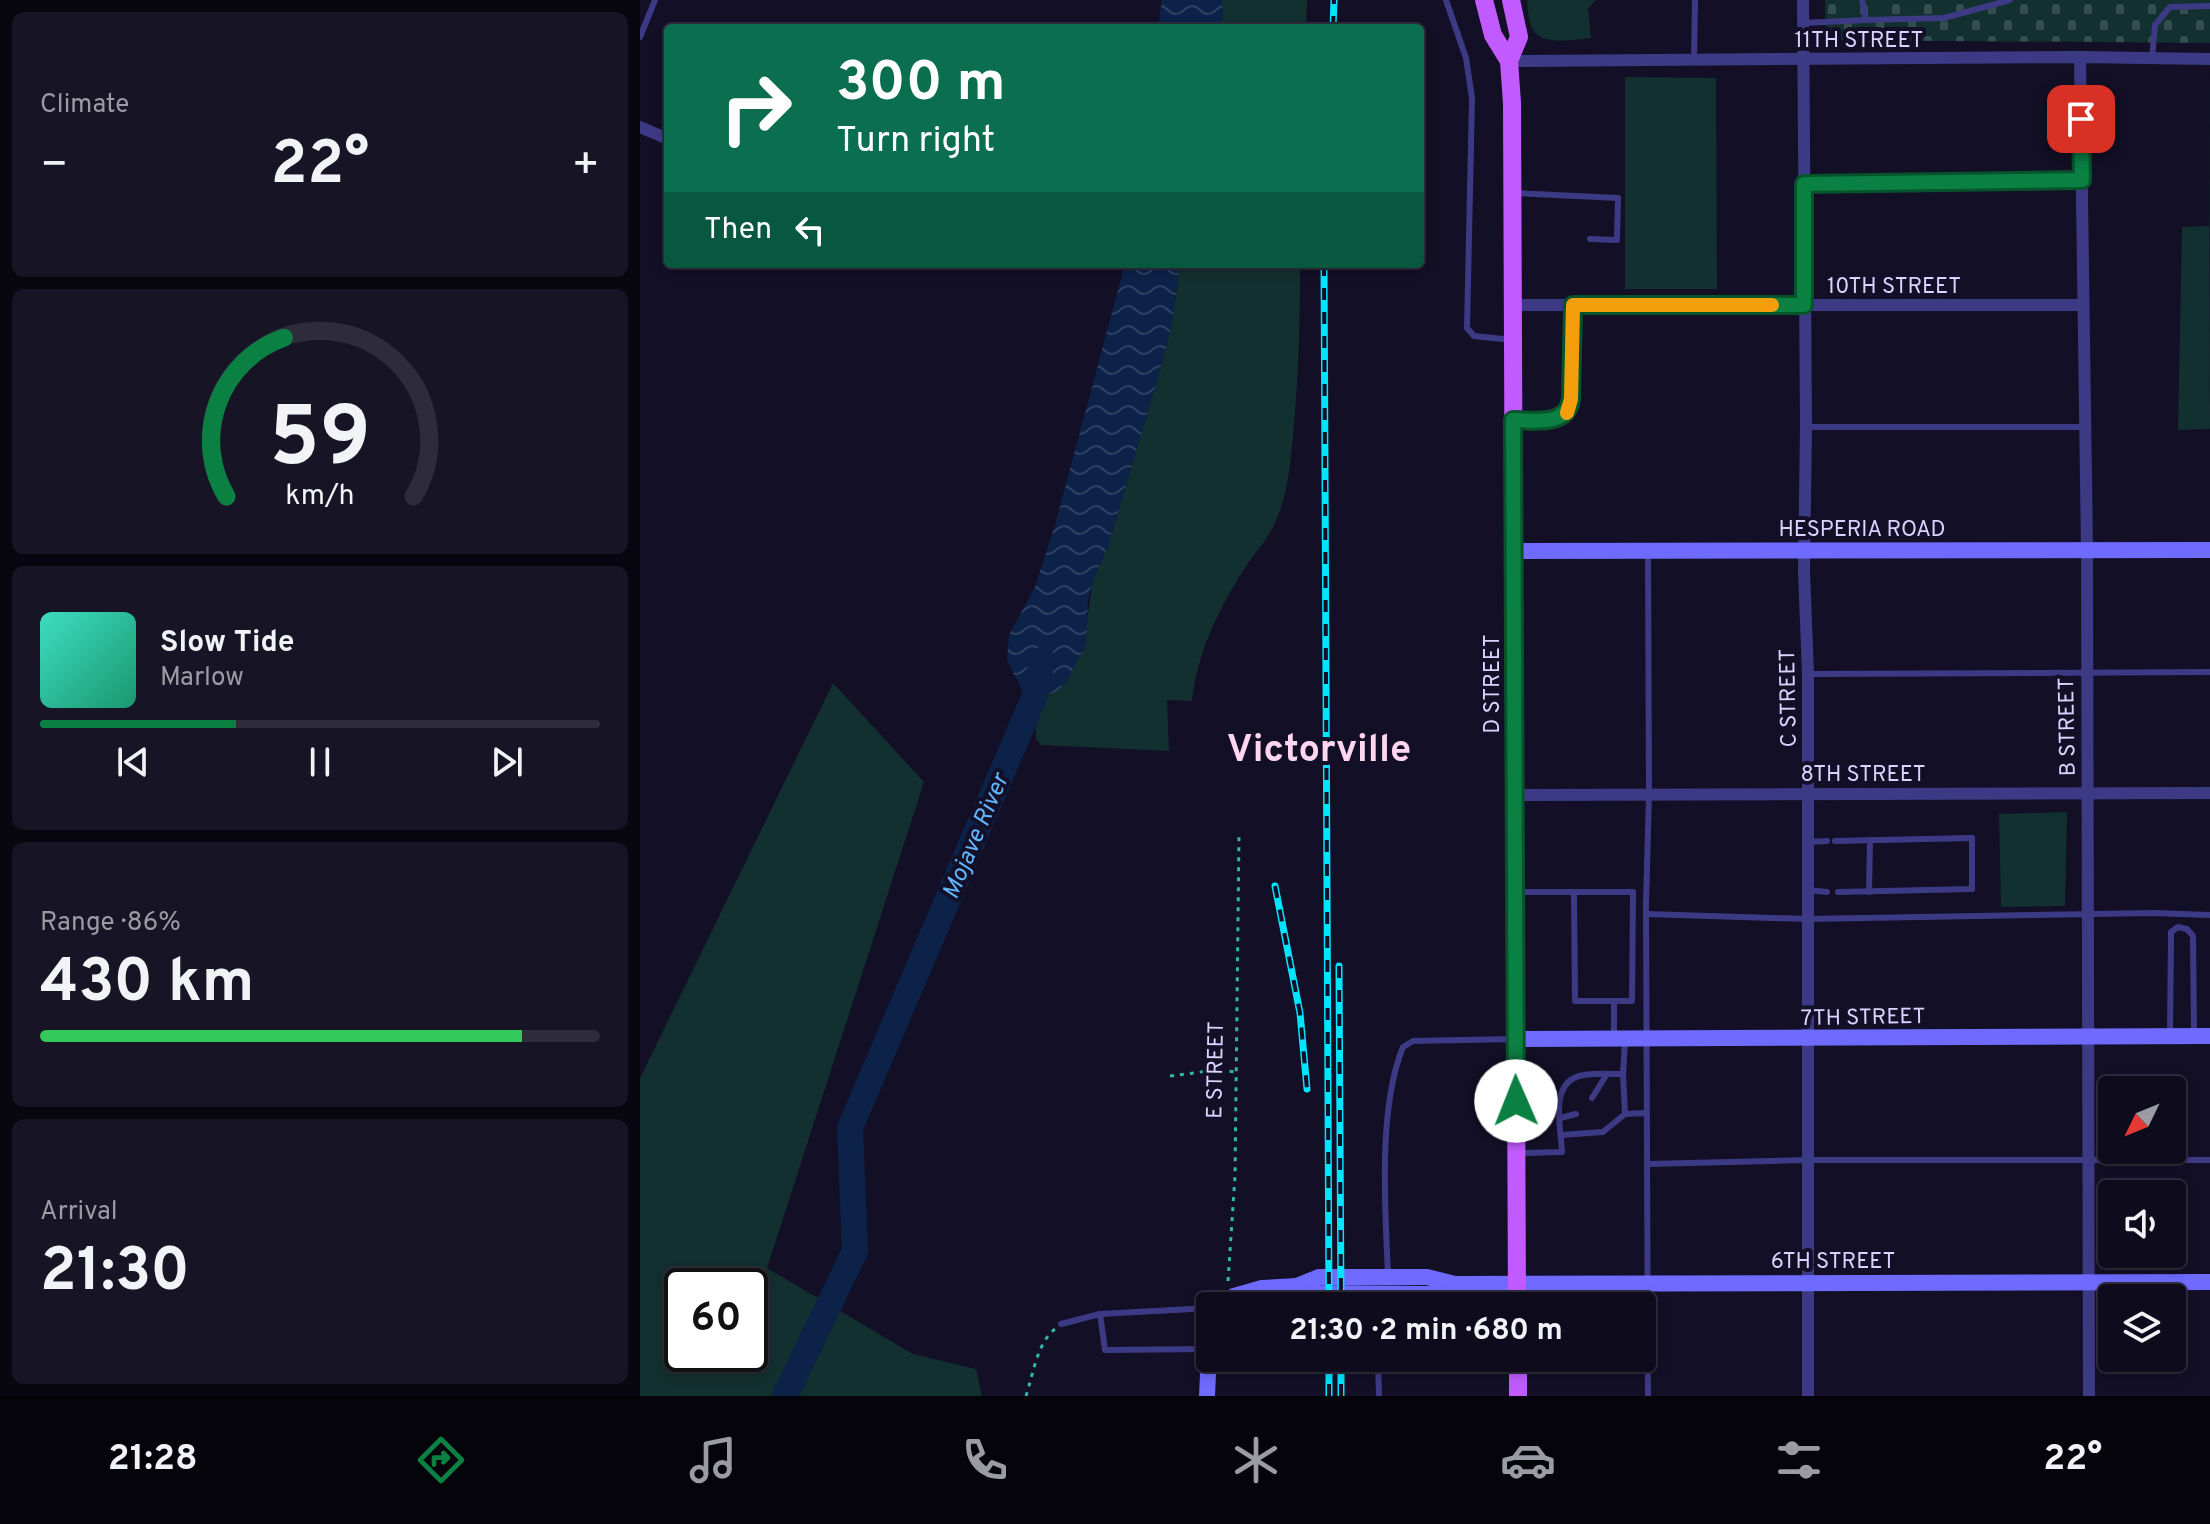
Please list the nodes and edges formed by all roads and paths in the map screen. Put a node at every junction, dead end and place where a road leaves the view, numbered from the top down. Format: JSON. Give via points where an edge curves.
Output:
{"nodes":[{"id":1,"x":655,"y":0,"type":"edge"},
{"id":2,"x":1446,"y":0,"type":"edge"},
{"id":3,"x":1484,"y":0,"type":"edge"},
{"id":4,"x":1511,"y":0,"type":"edge"},
{"id":5,"x":1695,"y":0,"type":"edge"},
{"id":6,"x":1803,"y":0,"type":"edge"},
{"id":7,"x":1862,"y":0,"type":"edge"},
{"id":8,"x":2010,"y":0,"type":"edge"},
{"id":9,"x":2210,"y":6,"type":"edge"},
{"id":10,"x":1866,"y":20,"type":"junction"},
{"id":11,"x":1803,"y":23,"type":"junction"},
{"id":12,"x":640,"y":37,"type":"edge"},
{"id":13,"x":2080,"y":57,"type":"junction"},
{"id":14,"x":1804,"y":59,"type":"junction"},
{"id":15,"x":2210,"y":59,"type":"edge"},
{"id":16,"x":1694,"y":60,"type":"junction"},
{"id":17,"x":2152,"y":60,"type":"junction"},
{"id":18,"x":1509,"y":61,"type":"junction"},
{"id":19,"x":640,"y":127,"type":"edge"},
{"id":20,"x":664,"y":137,"type":"edge"},
{"id":21,"x":2082,"y":180,"type":"junction"},
{"id":22,"x":1804,"y":184,"type":"junction"},
{"id":23,"x":1512,"y":193,"type":"junction"},
{"id":24,"x":1590,"y":239,"type":"dead end"},
{"id":25,"x":1512,"y":305,"type":"junction"},
{"id":26,"x":1573,"y":305,"type":"junction"},
{"id":27,"x":1804,"y":305,"type":"junction"},
{"id":28,"x":2083,"y":305,"type":"junction"},
{"id":29,"x":1512,"y":340,"type":"junction"},
{"id":30,"x":1513,"y":420,"type":"junction"},
{"id":31,"x":1806,"y":427,"type":"junction"},
{"id":32,"x":2085,"y":427,"type":"junction"},
{"id":33,"x":1648,"y":550,"type":"junction"},
{"id":34,"x":1804,"y":550,"type":"junction"},
{"id":35,"x":2087,"y":550,"type":"junction"},
{"id":36,"x":2210,"y":550,"type":"edge"},
{"id":37,"x":1514,"y":551,"type":"junction"},
{"id":38,"x":2085,"y":672,"type":"junction"},
{"id":39,"x":2210,"y":672,"type":"edge"},
{"id":40,"x":1808,"y":674,"type":"junction"},
{"id":41,"x":2087,"y":793,"type":"junction"},
{"id":42,"x":2210,"y":793,"type":"edge"},
{"id":43,"x":1649,"y":794,"type":"junction"},
{"id":44,"x":1808,"y":794,"type":"junction"},
{"id":45,"x":1515,"y":795,"type":"junction"},
{"id":46,"x":1239,"y":833,"type":"dead end"},
{"id":47,"x":1870,"y":840,"type":"junction"},
{"id":48,"x":1808,"y":842,"type":"junction"},
{"id":49,"x":1807,"y":890,"type":"junction"},
{"id":50,"x":1515,"y":892,"type":"junction"},
{"id":51,"x":1827,"y":892,"type":"dead end"},
{"id":52,"x":1838,"y":892,"type":"dead end"},
{"id":53,"x":1869,"y":892,"type":"junction"},
{"id":54,"x":1574,"y":894,"type":"junction"},
{"id":55,"x":1646,"y":914,"type":"junction"},
{"id":56,"x":2086,"y":914,"type":"junction"},
{"id":57,"x":2210,"y":915,"type":"edge"},
{"id":58,"x":1807,"y":919,"type":"junction"},
{"id":59,"x":1614,"y":1001,"type":"junction"},
{"id":60,"x":2087,"y":1036,"type":"junction"},
{"id":61,"x":2202,"y":1036,"type":"edge"},
{"id":62,"x":2170,"y":1037,"type":"junction"},
{"id":63,"x":1516,"y":1039,"type":"junction"},
{"id":64,"x":1808,"y":1039,"type":"junction"},
{"id":65,"x":1620,"y":1040,"type":"junction"},
{"id":66,"x":1648,"y":1041,"type":"junction"},
{"id":67,"x":1236,"y":1072,"type":"junction"},
{"id":68,"x":1607,"y":1074,"type":"junction"},
{"id":69,"x":1623,"y":1074,"type":"junction"},
{"id":70,"x":1170,"y":1076,"type":"dead end"},
{"id":71,"x":1592,"y":1098,"type":"dead end"},
{"id":72,"x":1647,"y":1113,"type":"junction"},
{"id":73,"x":1576,"y":1114,"type":"dead end"},
{"id":74,"x":1625,"y":1114,"type":"junction"},
{"id":75,"x":1560,"y":1118,"type":"junction"},
{"id":76,"x":1561,"y":1135,"type":"junction"},
{"id":77,"x":1516,"y":1153,"type":"junction"},
{"id":78,"x":1807,"y":1160,"type":"junction"},
{"id":79,"x":2087,"y":1160,"type":"junction"},
{"id":80,"x":2210,"y":1160,"type":"edge"},
{"id":81,"x":1648,"y":1164,"type":"junction"},
{"id":82,"x":1388,"y":1277,"type":"junction"},
{"id":83,"x":1808,"y":1282,"type":"junction"},
{"id":84,"x":2088,"y":1282,"type":"junction"},
{"id":85,"x":2210,"y":1282,"type":"edge"},
{"id":86,"x":1517,"y":1283,"type":"junction"},
{"id":87,"x":1649,"y":1283,"type":"junction"},
{"id":88,"x":1455,"y":1284,"type":"junction"},
{"id":89,"x":1297,"y":1286,"type":"junction"},
{"id":90,"x":1226,"y":1292,"type":"edge"},
{"id":91,"x":1246,"y":1292,"type":"edge"},
{"id":92,"x":1517,"y":1292,"type":"edge"},
{"id":93,"x":1196,"y":1309,"type":"edge"},
{"id":94,"x":1100,"y":1314,"type":"junction"},
{"id":95,"x":1061,"y":1324,"type":"joint"},
{"id":96,"x":1196,"y":1349,"type":"edge"},
{"id":97,"x":1207,"y":1372,"type":"edge"},
{"id":98,"x":1378,"y":1372,"type":"edge"},
{"id":99,"x":1518,"y":1372,"type":"edge"},
{"id":100,"x":1026,"y":1396,"type":"edge"},
{"id":101,"x":1207,"y":1396,"type":"edge"},
{"id":102,"x":1379,"y":1396,"type":"edge"},
{"id":103,"x":1518,"y":1396,"type":"edge"},
{"id":104,"x":1648,"y":1396,"type":"edge"},
{"id":105,"x":1808,"y":1396,"type":"edge"},
{"id":106,"x":2089,"y":1396,"type":"edge"}],
"edges":[{"from":1,"to":12,"type":"lane"},
{"from":2,"to":29,"type":"lane","via":[[1466,58],[1472,98],[1467,328],[1474,336]]},
{"from":3,"to":18,"type":"main road","name":"D STREET","via":[[1493,35]]},
{"from":4,"to":18,"type":"main road","name":"D STREET","via":[[1519,37]]},
{"from":5,"to":16,"type":"lane"},
{"from":6,"to":11,"type":"street","name":"C STREET"},
{"from":7,"to":10,"type":"lane"},
{"from":8,"to":10,"type":"lane","via":[[1944,18]]},
{"from":9,"to":17,"type":"lane","via":[[2170,7],[2155,25]]},
{"from":10,"to":11,"type":"lane"},
{"from":11,"to":14,"type":"street","name":"C STREET"},
{"from":13,"to":14,"type":"street","name":"11TH STREET"},
{"from":13,"to":17,"type":"street","name":"11TH STREET"},
{"from":13,"to":21,"type":"street","name":"B STREET"},
{"from":14,"to":16,"type":"street","name":"11TH STREET"},
{"from":14,"to":22,"type":"street","name":"C STREET"},
{"from":15,"to":17,"type":"street","name":"11TH STREET"},
{"from":16,"to":18,"type":"street","name":"11TH STREET"},
{"from":18,"to":23,"type":"main road","name":"D STREET"},
{"from":19,"to":20,"type":"street"},
{"from":21,"to":22,"type":"lane"},
{"from":21,"to":28,"type":"street","name":"B STREET"},
{"from":22,"to":27,"type":"street","name":"C STREET"},
{"from":23,"to":24,"type":"lane","via":[[1618,198],[1617,240]]},
{"from":23,"to":25,"type":"main road","name":"D STREET"},
{"from":25,"to":26,"type":"street","name":"10TH STREET"},
{"from":25,"to":29,"type":"main road","name":"D STREET"},
{"from":26,"to":27,"type":"street","name":"10TH STREET"},
{"from":26,"to":30,"type":"lane","via":[[1567,413],[1558,419]]},
{"from":27,"to":28,"type":"street","name":"10TH STREET"},
{"from":27,"to":31,"type":"street","name":"C STREET"},
{"from":28,"to":32,"type":"street","name":"B STREET"},
{"from":29,"to":30,"type":"main road","name":"D STREET"},
{"from":30,"to":37,"type":"main road","name":"D STREET"},
{"from":31,"to":32,"type":"lane"},
{"from":31,"to":34,"type":"street","name":"C STREET"},
{"from":32,"to":35,"type":"street","name":"B STREET"},
{"from":33,"to":34,"type":"main road","name":"HESPERIA ROAD"},
{"from":33,"to":37,"type":"main road","name":"HESPERIA ROAD"},
{"from":33,"to":43,"type":"lane"},
{"from":34,"to":35,"type":"main road","name":"HESPERIA ROAD"},
{"from":34,"to":40,"type":"street","name":"C STREET"},
{"from":35,"to":36,"type":"main road","name":"HESPERIA ROAD"},
{"from":35,"to":38,"type":"street","name":"B STREET"},
{"from":37,"to":45,"type":"main road","name":"D STREET"},
{"from":38,"to":39,"type":"lane"},
{"from":38,"to":40,"type":"lane"},
{"from":38,"to":41,"type":"street","name":"B STREET"},
{"from":40,"to":44,"type":"street","name":"C STREET"},
{"from":41,"to":42,"type":"street","name":"8TH STREET"},
{"from":41,"to":44,"type":"street","name":"8TH STREET"},
{"from":41,"to":56,"type":"street","name":"B STREET"},
{"from":43,"to":44,"type":"street","name":"8TH STREET"},
{"from":43,"to":45,"type":"street","name":"8TH STREET"},
{"from":43,"to":55,"type":"lane"},
{"from":44,"to":48,"type":"street","name":"C STREET"},
{"from":45,"to":50,"type":"main road","name":"D STREET"},
{"from":46,"to":67,"type":"path","name":"E STREET"},
{"from":47,"to":48,"type":"lane"},
{"from":47,"to":53,"type":"lane"},
{"from":47,"to":53,"type":"lane","via":[[1972,838],[1972,889]]},
{"from":48,"to":49,"type":"street","name":"C STREET"},
{"from":49,"to":51,"type":"lane"},
{"from":49,"to":58,"type":"street","name":"C STREET"},
{"from":50,"to":54,"type":"lane"},
{"from":50,"to":63,"type":"main road","name":"D STREET"},
{"from":52,"to":53,"type":"lane"},
{"from":54,"to":59,"type":"lane","via":[[1575,1001]]},
{"from":54,"to":59,"type":"lane","via":[[1633,892],[1632,1001]]},
{"from":55,"to":58,"type":"lane"},
{"from":55,"to":66,"type":"lane"},
{"from":56,"to":57,"type":"lane"},
{"from":56,"to":58,"type":"lane"},
{"from":56,"to":60,"type":"street","name":"B STREET"},
{"from":58,"to":64,"type":"street","name":"C STREET"},
{"from":59,"to":65,"type":"lane"},
{"from":60,"to":62,"type":"main road","name":"7TH STREET"},
{"from":60,"to":64,"type":"main road","name":"7TH STREET"},
{"from":60,"to":79,"type":"street","name":"B STREET"},
{"from":61,"to":62,"type":"main road","name":"7TH STREET"},
{"from":61,"to":62,"type":"lane","via":[[2193,936],[2178,927],[2171,932]]},
{"from":63,"to":65,"type":"main road","name":"7TH STREET"},
{"from":63,"to":77,"type":"main road","name":"D STREET"},
{"from":63,"to":82,"type":"lane","via":[[1413,1041],[1403,1047],[1385,1161]]},
{"from":64,"to":66,"type":"main road","name":"7TH STREET"},
{"from":64,"to":78,"type":"street","name":"C STREET"},
{"from":65,"to":66,"type":"main road","name":"7TH STREET"},
{"from":65,"to":69,"type":"lane"},
{"from":66,"to":72,"type":"lane"},
{"from":67,"to":70,"type":"path"},
{"from":67,"to":90,"type":"path","name":"E STREET"},
{"from":68,"to":69,"type":"lane"},
{"from":68,"to":71,"type":"lane"},
{"from":68,"to":75,"type":"lane","via":[[1571,1079],[1562,1089]]},
{"from":69,"to":74,"type":"lane"},
{"from":72,"to":74,"type":"lane"},
{"from":72,"to":81,"type":"lane"},
{"from":73,"to":75,"type":"lane"},
{"from":74,"to":76,"type":"lane","via":[[1603,1132]]},
{"from":75,"to":76,"type":"lane"},
{"from":76,"to":77,"type":"lane","via":[[1562,1152]]},
{"from":77,"to":86,"type":"main road","name":"D STREET"},
{"from":78,"to":79,"type":"lane"},
{"from":78,"to":81,"type":"lane"},
{"from":78,"to":83,"type":"street","name":"C STREET"},
{"from":79,"to":80,"type":"lane"},
{"from":79,"to":84,"type":"street","name":"B STREET"},
{"from":81,"to":87,"type":"lane"},
{"from":82,"to":88,"type":"main road","name":"6TH STREET","via":[[1427,1277]]},
{"from":82,"to":89,"type":"main road","name":"6TH STREET","via":[[1319,1277]]},
{"from":83,"to":84,"type":"main road","name":"6TH STREET"},
{"from":83,"to":87,"type":"main road","name":"6TH STREET"},
{"from":83,"to":105,"type":"street","name":"C STREET"},
{"from":84,"to":85,"type":"main road","name":"6TH STREET"},
{"from":84,"to":106,"type":"street","name":"B STREET"},
{"from":86,"to":87,"type":"main road","name":"6TH STREET"},
{"from":86,"to":88,"type":"main road","name":"6TH STREET"},
{"from":86,"to":92,"type":"main road","name":"D STREET"},
{"from":87,"to":104,"type":"lane"},
{"from":88,"to":89,"type":"main road","name":"6TH STREET","via":[[1434,1294],[1398,1298],[1319,1293]]},
{"from":89,"to":91,"type":"main road","name":"6TH STREET"},
{"from":93,"to":94,"type":"lane"},
{"from":94,"to":95,"type":"lane"},
{"from":94,"to":96,"type":"lane","via":[[1105,1350]]},
{"from":95,"to":100,"type":"path","via":[[1041,1349]]},
{"from":97,"to":101,"type":"main road"},
{"from":98,"to":102,"type":"lane"},
{"from":99,"to":103,"type":"main road"}]}
